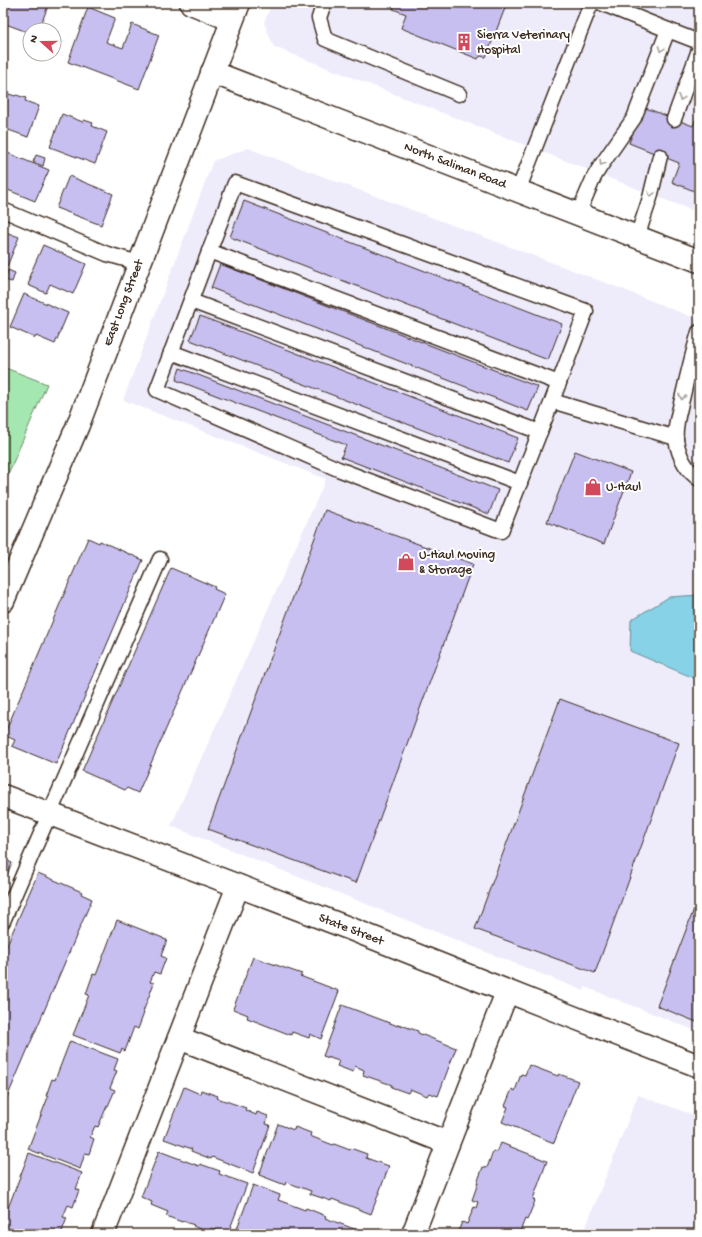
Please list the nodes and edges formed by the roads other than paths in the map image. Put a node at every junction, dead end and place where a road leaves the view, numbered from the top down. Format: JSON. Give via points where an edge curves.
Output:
{"nodes":[{"id":1,"x":191,"y":3,"type":"edge"},
{"id":2,"x":324,"y":3,"type":"edge"},
{"id":3,"x":593,"y":3,"type":"edge"},
{"id":4,"x":601,"y":3,"type":"edge"},
{"id":5,"x":235,"y":11,"type":"edge"},
{"id":6,"x":668,"y":30,"type":"junction"},
{"id":7,"x":699,"y":42,"type":"edge"},
{"id":8,"x":699,"y":50,"type":"edge"},
{"id":9,"x":212,"y":72,"type":"junction"},
{"id":10,"x":459,"y":94,"type":"dead end"},
{"id":11,"x":674,"y":119,"type":"dead end"},
{"id":12,"x":660,"y":156,"type":"dead end"},
{"id":13,"x":518,"y":191,"type":"junction"},
{"id":14,"x":3,"y":210,"type":"edge"},
{"id":15,"x":578,"y":214,"type":"junction"},
{"id":16,"x":636,"y":236,"type":"junction"},
{"id":17,"x":210,"y":251,"type":"junction"},
{"id":18,"x":699,"y":261,"type":"edge"},
{"id":19,"x":139,"y":263,"type":"junction"},
{"id":20,"x":191,"y":301,"type":"junction"},
{"id":21,"x":699,"y":332,"type":"edge"},
{"id":22,"x":171,"y":352,"type":"junction"},
{"id":23,"x":559,"y":383,"type":"junction"},
{"id":24,"x":552,"y":401,"type":"junction"},
{"id":25,"x":540,"y":432,"type":"junction"},
{"id":26,"x":676,"y":438,"type":"junction"},
{"id":27,"x":699,"y":479,"type":"edge"},
{"id":28,"x":520,"y":483,"type":"junction"},
{"id":29,"x":160,"y":559,"type":"dead end"},
{"id":30,"x":3,"y":601,"type":"edge"},
{"id":31,"x":3,"y":796,"type":"edge"},
{"id":32,"x":50,"y":814,"type":"junction"},
{"id":33,"x":238,"y":886,"type":"junction"},
{"id":34,"x":3,"y":920,"type":"edge"},
{"id":35,"x":507,"y":992,"type":"junction"},
{"id":36,"x":178,"y":1038,"type":"junction"},
{"id":37,"x":699,"y":1066,"type":"edge"},
{"id":38,"x":448,"y":1143,"type":"junction"},
{"id":39,"x":105,"y":1233,"type":"edge"},
{"id":40,"x":413,"y":1234,"type":"edge"}],
"edges":[{"from":1,"to":5,"type":"street"},
{"from":2,"to":10,"type":"lane","via":[[319,18],[324,39]]},
{"from":3,"to":13,"type":"lane"},
{"from":4,"to":6,"type":"lane"},
{"from":5,"to":9,"type":"street","name":"East Long Street"},
{"from":6,"to":7,"type":"lane"},
{"from":6,"to":15,"type":"lane","one_way":true,"via":[[634,118],[594,176]]},
{"from":8,"to":11,"type":"lane","one_way":true},
{"from":9,"to":13,"type":"street","name":"North Saliman Road"},
{"from":9,"to":19,"type":"street","name":"East Long Street"},
{"from":12,"to":16,"type":"lane","one_way":true,"via":[[650,198]]},
{"from":13,"to":15,"type":"street","name":"North Saliman Road"},
{"from":14,"to":19,"type":"lane","via":[[107,254]]},
{"from":15,"to":16,"type":"street","name":"North Saliman Road"},
{"from":16,"to":18,"type":"street","name":"North Saliman Road"},
{"from":17,"to":20,"type":"lane"},
{"from":17,"to":23,"type":"lane"},
{"from":17,"to":23,"type":"lane","via":[[235,184],[586,311]]},
{"from":19,"to":30,"type":"street","name":"East Long Street","via":[[78,425]]},
{"from":20,"to":22,"type":"lane"},
{"from":20,"to":25,"type":"lane"},
{"from":21,"to":26,"type":"lane","one_way":true,"via":[[679,410]]},
{"from":22,"to":28,"type":"lane"},
{"from":22,"to":28,"type":"lane","via":[[157,390],[338,469],[501,531]]},
{"from":23,"to":24,"type":"lane"},
{"from":24,"to":25,"type":"lane"},
{"from":24,"to":26,"type":"lane"},
{"from":25,"to":28,"type":"lane"},
{"from":26,"to":27,"type":"lane","via":[[678,452],[686,467]]},
{"from":29,"to":32,"type":"lane"},
{"from":31,"to":32,"type":"street","name":"State Street"},
{"from":32,"to":33,"type":"street","name":"State Street"},
{"from":32,"to":34,"type":"lane"},
{"from":33,"to":35,"type":"street","name":"State Street"},
{"from":33,"to":36,"type":"street"},
{"from":35,"to":37,"type":"street","name":"State Street"},
{"from":35,"to":38,"type":"street"},
{"from":36,"to":38,"type":"street"},
{"from":36,"to":39,"type":"street"},
{"from":38,"to":40,"type":"street"}]}
